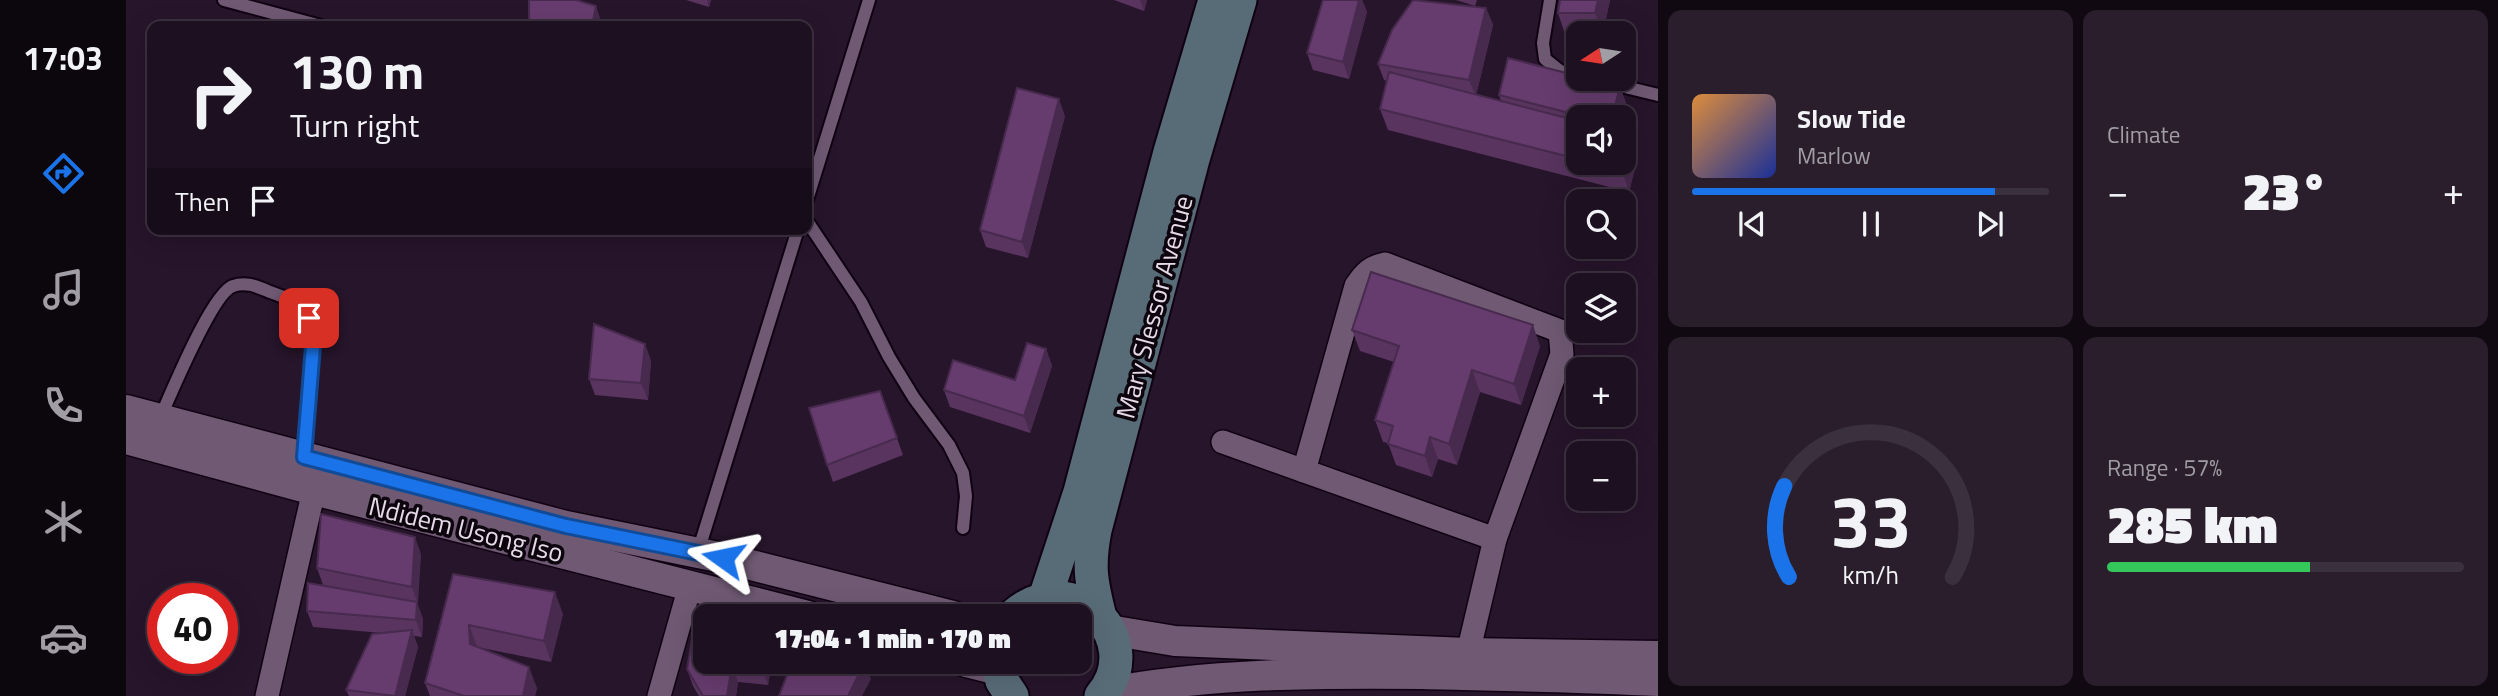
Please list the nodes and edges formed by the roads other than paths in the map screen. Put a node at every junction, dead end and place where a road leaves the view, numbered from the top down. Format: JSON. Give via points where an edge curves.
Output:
{"nodes":[{"id":1,"x":224,"y":0,"type":"edge"},
{"id":2,"x":869,"y":0,"type":"edge"},
{"id":3,"x":1215,"y":0,"type":"edge"},
{"id":4,"x":1240,"y":0,"type":"edge"},
{"id":5,"x":1550,"y":0,"type":"edge"},
{"id":6,"x":302,"y":21,"type":"edge"},
{"id":7,"x":1566,"y":72,"type":"edge"},
{"id":8,"x":1636,"y":90,"type":"edge"},
{"id":9,"x":1658,"y":95,"type":"edge"},
{"id":10,"x":812,"y":184,"type":"edge"},
{"id":11,"x":812,"y":228,"type":"edge"},
{"id":12,"x":796,"y":235,"type":"edge"},
{"id":13,"x":126,"y":410,"type":"edge"},
{"id":14,"x":160,"y":418,"type":"junction"},
{"id":15,"x":126,"y":439,"type":"edge"},
{"id":16,"x":1223,"y":442,"type":"dead end"},
{"id":17,"x":304,"y":457,"type":"junction"},
{"id":18,"x":1304,"y":471,"type":"junction"},
{"id":19,"x":314,"y":490,"type":"junction"},
{"id":20,"x":963,"y":528,"type":"dead end"},
{"id":21,"x":1495,"y":538,"type":"junction"},
{"id":22,"x":698,"y":552,"type":"junction"},
{"id":23,"x":690,"y":586,"type":"junction"},
{"id":24,"x":1045,"y":598,"type":"junction"},
{"id":25,"x":761,"y":604,"type":"edge"},
{"id":26,"x":905,"y":604,"type":"edge"},
{"id":27,"x":1029,"y":604,"type":"edge"},
{"id":28,"x":1105,"y":623,"type":"junction"},
{"id":29,"x":1468,"y":653,"type":"junction"},
{"id":30,"x":1658,"y":656,"type":"edge"},
{"id":31,"x":988,"y":674,"type":"edge"},
{"id":32,"x":1658,"y":681,"type":"edge"},
{"id":33,"x":1004,"y":683,"type":"edge"},
{"id":34,"x":1102,"y":695,"type":"edge"},
{"id":35,"x":267,"y":696,"type":"edge"},
{"id":36,"x":659,"y":696,"type":"edge"}],
"edges":[{"from":1,"to":6,"type":"lane"},
{"from":2,"to":10,"type":"lane"},
{"from":3,"to":24,"type":"main road","name":"Mary Slessor Avenue","via":[[1080,492]]},
{"from":4,"to":28,"type":"main road","name":"Mary Slessor Avenue","via":[[1095,530],[1090,579]]},
{"from":5,"to":7,"type":"lane","via":[[1545,59]]},
{"from":8,"to":9,"type":"lane"},
{"from":11,"to":20,"type":"lane","via":[[861,302],[914,398],[949,445],[963,473]]},
{"from":12,"to":22,"type":"lane"},
{"from":13,"to":14,"type":"street","name":"Ndidem Usong Iso"},
{"from":14,"to":17,"type":"street","name":"Ndidem Usong Iso"},
{"from":14,"to":17,"type":"lane","via":[[214,303],[231,286],[249,284],[297,301],[309,318],[314,334]]},
{"from":15,"to":19,"type":"street","name":"Ndidem Usong Iso"},
{"from":16,"to":18,"type":"street"},
{"from":17,"to":22,"type":"street","name":"Ndidem Usong Iso","via":[[566,526]]},
{"from":18,"to":21,"type":"street"},
{"from":18,"to":21,"type":"street","via":[[1356,286],[1372,267],[1385,264],[1560,331],[1562,354]]},
{"from":19,"to":23,"type":"street","name":"Ndidem Usong Iso"},
{"from":19,"to":35,"type":"street"},
{"from":21,"to":29,"type":"street"},
{"from":22,"to":26,"type":"street","name":"Ndidem Usong Iso"},
{"from":23,"to":25,"type":"street","name":"Ndidem Usong Iso"},
{"from":23,"to":36,"type":"street"},
{"from":24,"to":27,"type":"main road"},
{"from":24,"to":28,"type":"main road","via":[[1065,597],[1084,604]]},
{"from":28,"to":29,"type":"street","via":[[1175,641]]},
{"from":28,"to":34,"type":"main road","name":"Mary Slessor Avenue","via":[[1115,652],[1113,673]]},
{"from":29,"to":30,"type":"street"},
{"from":31,"to":33,"type":"street"},
{"from":32,"to":34,"type":"street","via":[[1331,673],[1193,680]]}]}
